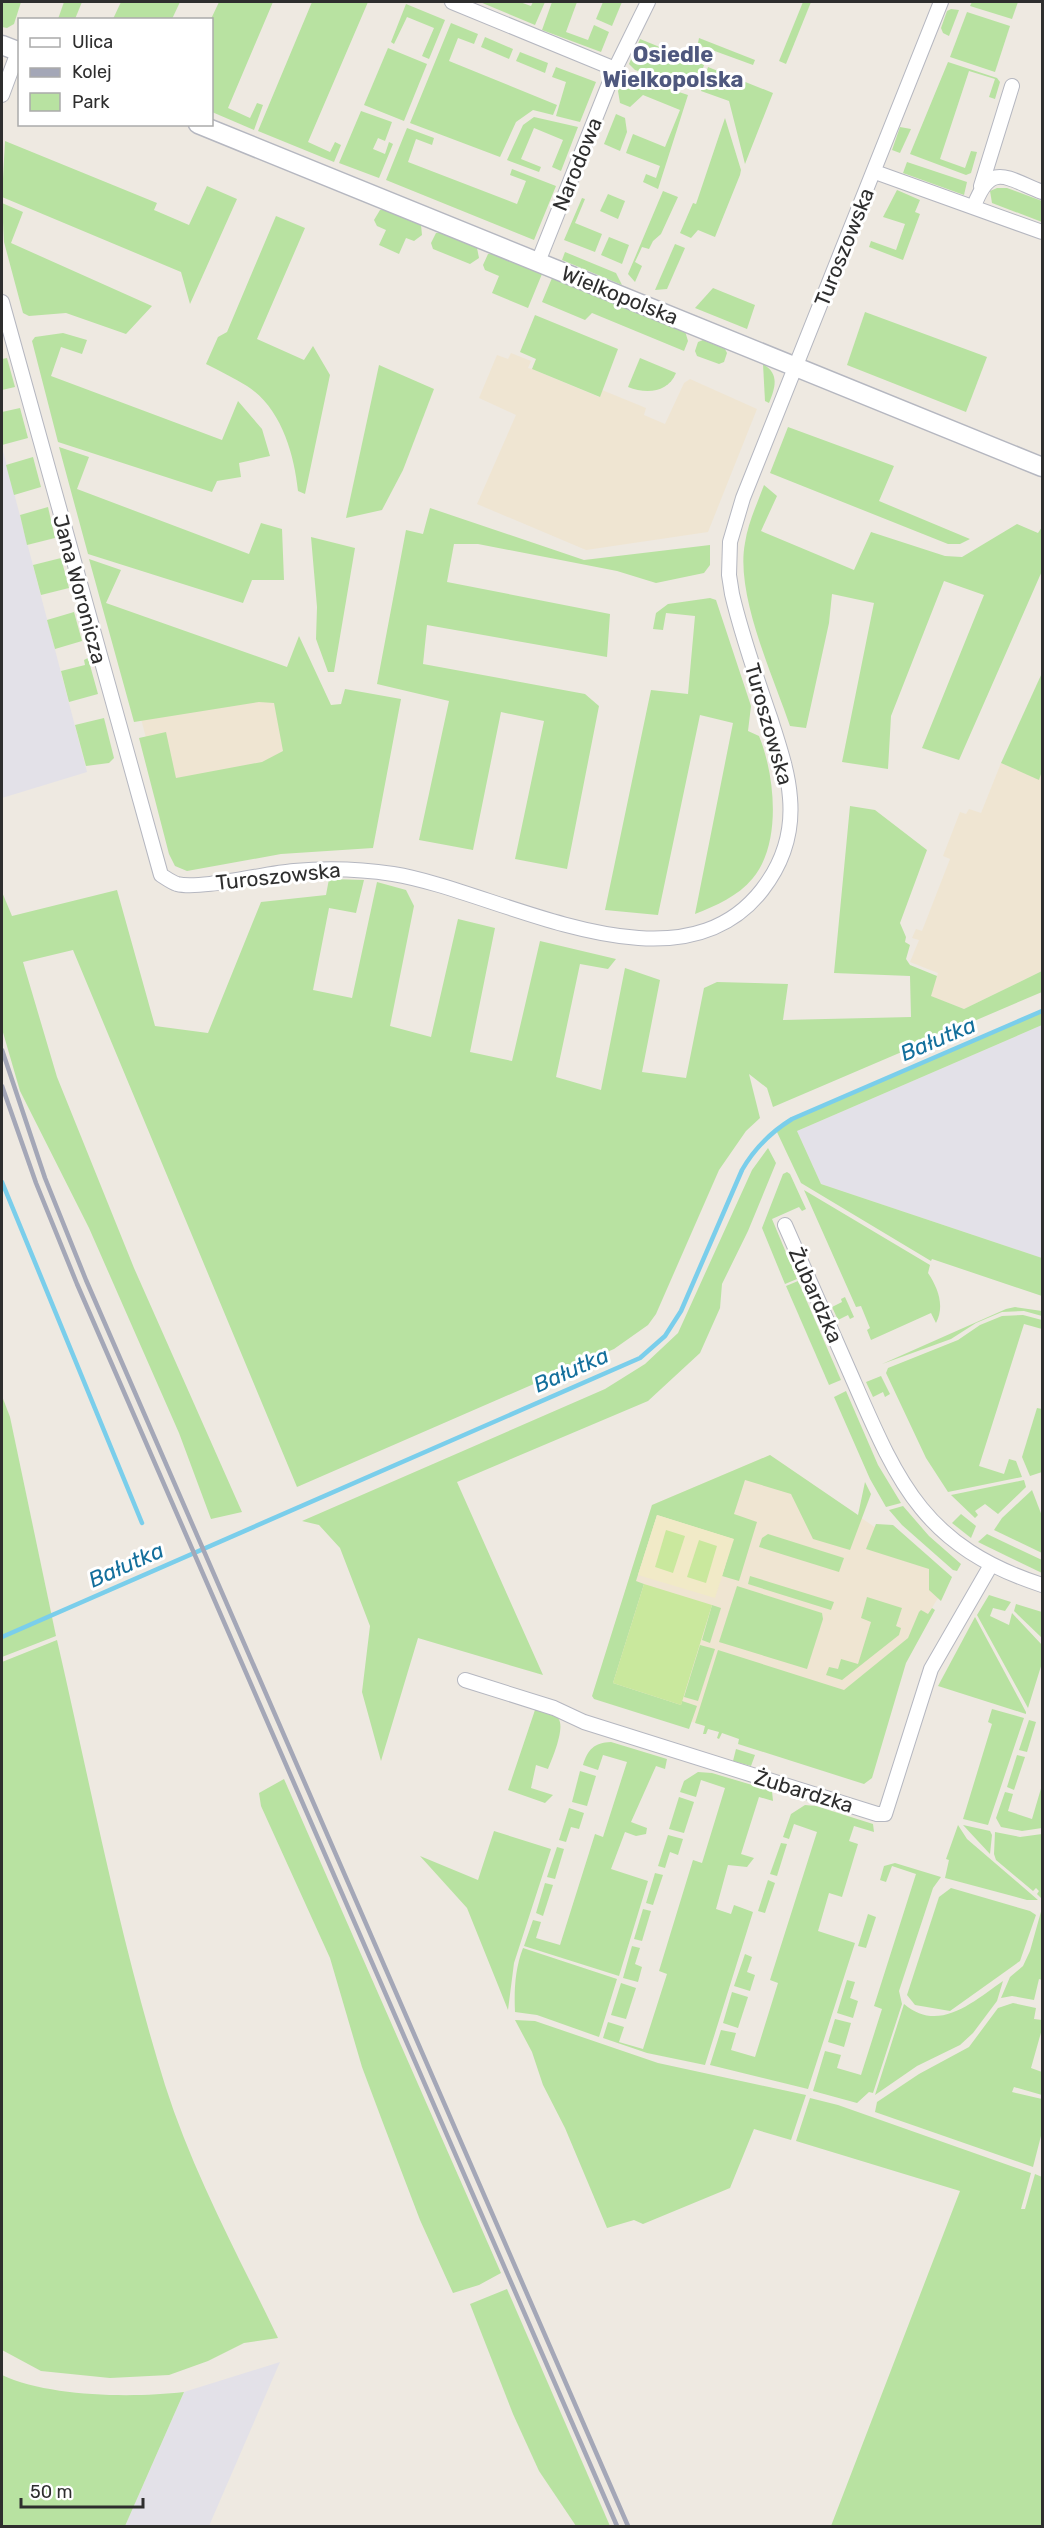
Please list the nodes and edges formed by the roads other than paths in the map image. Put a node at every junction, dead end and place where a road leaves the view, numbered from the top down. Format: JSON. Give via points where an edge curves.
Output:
{"nodes":[{"id":1,"x":452,"y":2,"type":"edge"},
{"id":2,"x":648,"y":2,"type":"edge"},
{"id":3,"x":941,"y":2,"type":"edge"},
{"id":4,"x":13,"y":49,"type":"edge"},
{"id":5,"x":615,"y":69,"type":"junction"},
{"id":6,"x":1012,"y":86,"type":"dead end"},
{"id":7,"x":2,"y":95,"type":"edge"},
{"id":8,"x":203,"y":126,"type":"edge"},
{"id":9,"x":875,"y":172,"type":"junction"},
{"id":10,"x":981,"y":186,"type":"junction"},
{"id":11,"x":1042,"y":192,"type":"edge"},
{"id":12,"x":974,"y":206,"type":"junction"},
{"id":13,"x":1042,"y":232,"type":"edge"},
{"id":14,"x":538,"y":262,"type":"junction"},
{"id":15,"x":2,"y":302,"type":"edge"},
{"id":16,"x":795,"y":366,"type":"junction"},
{"id":17,"x":1042,"y":467,"type":"edge"},
{"id":18,"x":161,"y":875,"type":"joint"},
{"id":19,"x":785,"y":1225,"type":"dead end"},
{"id":20,"x":991,"y":1565,"type":"junction"},
{"id":21,"x":1042,"y":1585,"type":"edge"},
{"id":22,"x":465,"y":1680,"type":"dead end"}],
"edges":[{"from":1,"to":5,"type":"street"},
{"from":2,"to":5,"type":"street","name":"Narodowa"},
{"from":3,"to":9,"type":"street","name":"Turoszowska"},
{"from":4,"to":7,"type":"street"},
{"from":5,"to":14,"type":"street","name":"Narodowa"},
{"from":6,"to":10,"type":"street"},
{"from":8,"to":14,"type":"street","name":"Wielkopolska"},
{"from":9,"to":12,"type":"street"},
{"from":9,"to":16,"type":"street","name":"Turoszowska"},
{"from":10,"to":11,"type":"street","via":[[990,178],[1002,177]]},
{"from":10,"to":12,"type":"street"},
{"from":12,"to":13,"type":"street"},
{"from":14,"to":16,"type":"street","name":"Wielkopolska"},
{"from":15,"to":18,"type":"street","name":"Jana Woronicza"},
{"from":16,"to":17,"type":"street","name":"Wielkopolska"},
{"from":16,"to":18,"type":"street","name":"Turoszowska","via":[[743,498],[730,551],[729,575],[735,608],[786,768],[790,796],[789,829],[781,860],[747,906],[703,932],[645,938],[585,929],[405,876],[362,870],[285,872],[195,885],[178,884]]},
{"from":19,"to":20,"type":"street","name":"Żubardzka","via":[[891,1466],[934,1523]]},
{"from":20,"to":21,"type":"street","name":"Żubardzka"},
{"from":20,"to":22,"type":"street","name":"Żubardzka","via":[[931,1669],[885,1814],[584,1722],[554,1708]]}]}
